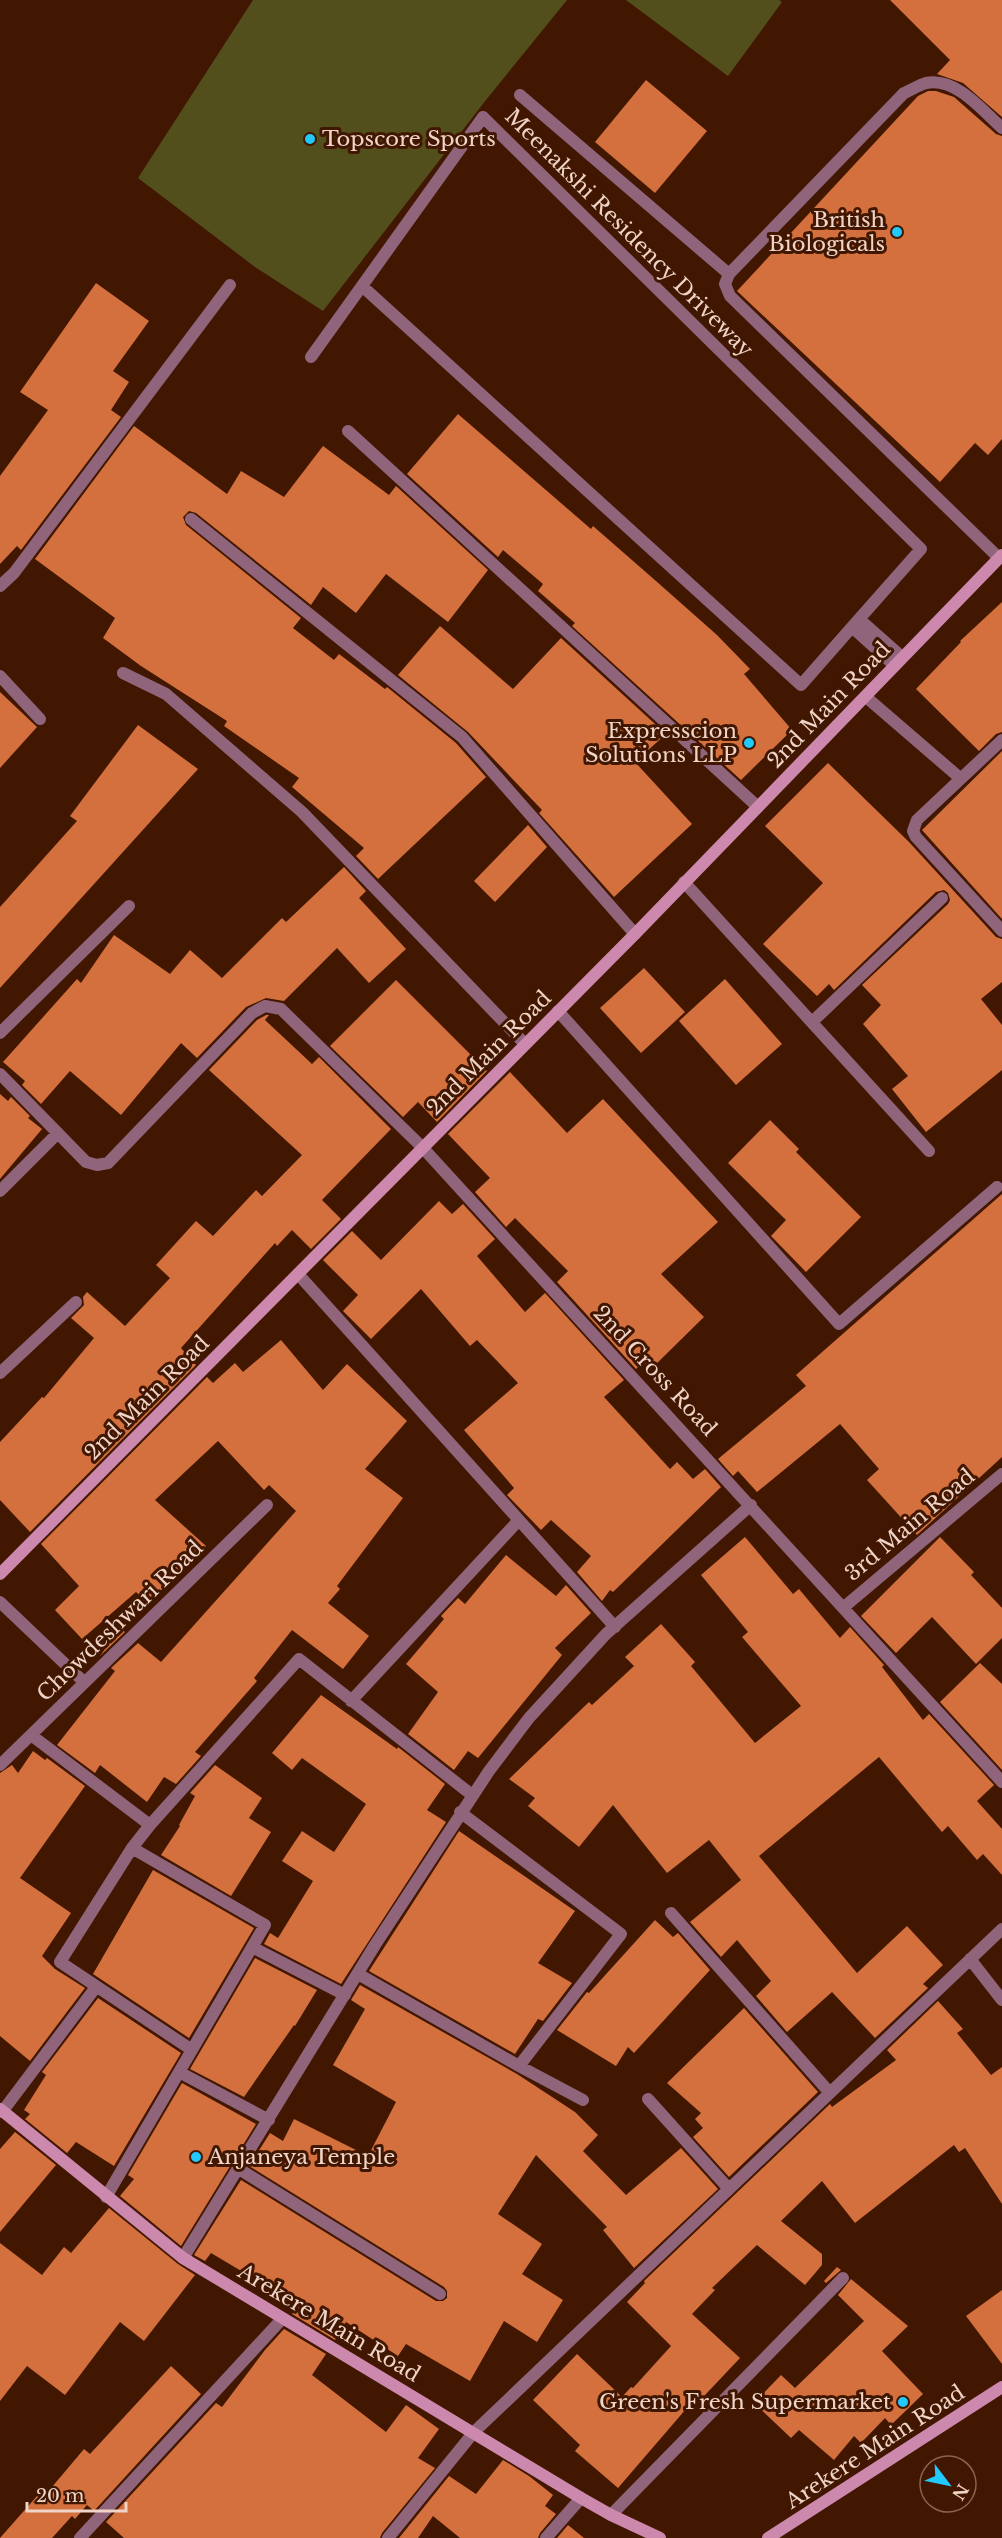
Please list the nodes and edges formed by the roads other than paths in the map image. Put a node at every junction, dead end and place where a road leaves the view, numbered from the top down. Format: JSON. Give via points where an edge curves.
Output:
{"nodes":[{"id":1,"x":520,"y":95,"type":"dead end"},
{"id":2,"x":1002,"y":128,"type":"edge"},
{"id":3,"x":729,"y":274,"type":"junction"},
{"id":4,"x":230,"y":285,"type":"dead end"},
{"id":5,"x":362,"y":286,"type":"junction"},
{"id":6,"x":311,"y":357,"type":"dead end"},
{"id":7,"x":348,"y":431,"type":"dead end"},
{"id":8,"x":191,"y":519,"type":"dead end"},
{"id":9,"x":1000,"y":557,"type":"edge"},
{"id":10,"x":0,"y":586,"type":"edge"},
{"id":11,"x":856,"y":623,"type":"junction"},
{"id":12,"x":898,"y":661,"type":"junction"},
{"id":13,"x":123,"y":673,"type":"dead end"},
{"id":14,"x":0,"y":676,"type":"edge"},
{"id":15,"x":866,"y":697,"type":"junction"},
{"id":16,"x":40,"y":719,"type":"dead end"},
{"id":17,"x":1002,"y":740,"type":"edge"},
{"id":18,"x":960,"y":778,"type":"junction"},
{"id":19,"x":758,"y":807,"type":"junction"},
{"id":20,"x":684,"y":882,"type":"junction"},
{"id":21,"x":942,"y":898,"type":"dead end"},
{"id":22,"x":129,"y":906,"type":"dead end"},
{"id":23,"x":1002,"y":931,"type":"edge"},
{"id":24,"x":635,"y":934,"type":"junction"},
{"id":25,"x":558,"y":1011,"type":"junction"},
{"id":26,"x":812,"y":1022,"type":"junction"},
{"id":27,"x":0,"y":1033,"type":"edge"},
{"id":28,"x":525,"y":1044,"type":"junction"},
{"id":29,"x":0,"y":1074,"type":"edge"},
{"id":30,"x":58,"y":1133,"type":"junction"},
{"id":31,"x":423,"y":1148,"type":"junction"},
{"id":32,"x":929,"y":1151,"type":"dead end"},
{"id":33,"x":997,"y":1187,"type":"dead end"},
{"id":34,"x":0,"y":1191,"type":"edge"},
{"id":35,"x":298,"y":1274,"type":"junction"},
{"id":36,"x":76,"y":1302,"type":"dead end"},
{"id":37,"x":0,"y":1373,"type":"edge"},
{"id":38,"x":1002,"y":1474,"type":"edge"},
{"id":39,"x":267,"y":1505,"type":"dead end"},
{"id":40,"x":752,"y":1505,"type":"junction"},
{"id":41,"x":519,"y":1520,"type":"junction"},
{"id":42,"x":0,"y":1574,"type":"edge"},
{"id":43,"x":0,"y":1602,"type":"edge"},
{"id":44,"x":844,"y":1607,"type":"junction"},
{"id":45,"x":615,"y":1627,"type":"junction"},
{"id":46,"x":84,"y":1682,"type":"junction"},
{"id":47,"x":351,"y":1701,"type":"junction"},
{"id":48,"x":31,"y":1735,"type":"junction"},
{"id":49,"x":0,"y":1765,"type":"edge"},
{"id":50,"x":1002,"y":1782,"type":"edge"},
{"id":51,"x":471,"y":1795,"type":"junction"},
{"id":52,"x":460,"y":1812,"type":"junction"},
{"id":53,"x":150,"y":1825,"type":"junction"},
{"id":54,"x":132,"y":1848,"type":"junction"},
{"id":55,"x":671,"y":1913,"type":"dead end"},
{"id":56,"x":1002,"y":1929,"type":"edge"},
{"id":57,"x":252,"y":1947,"type":"junction"},
{"id":58,"x":970,"y":1959,"type":"junction"},
{"id":59,"x":358,"y":1974,"type":"junction"},
{"id":60,"x":96,"y":1987,"type":"junction"},
{"id":61,"x":345,"y":1995,"type":"junction"},
{"id":62,"x":1002,"y":2000,"type":"edge"},
{"id":63,"x":192,"y":2050,"type":"junction"},
{"id":64,"x":519,"y":2066,"type":"junction"},
{"id":65,"x":179,"y":2072,"type":"junction"},
{"id":66,"x":830,"y":2093,"type":"junction"},
{"id":67,"x":648,"y":2099,"type":"dead end"},
{"id":68,"x":584,"y":2100,"type":"dead end"},
{"id":69,"x":1,"y":2112,"type":"edge"},
{"id":70,"x":268,"y":2120,"type":"junction"},
{"id":71,"x":239,"y":2169,"type":"junction"},
{"id":72,"x":729,"y":2189,"type":"junction"},
{"id":73,"x":106,"y":2197,"type":"junction"},
{"id":74,"x":183,"y":2258,"type":"junction"},
{"id":75,"x":843,"y":2278,"type":"dead end"},
{"id":76,"x":440,"y":2294,"type":"dead end"},
{"id":77,"x":282,"y":2319,"type":"junction"},
{"id":78,"x":1002,"y":2387,"type":"edge"},
{"id":79,"x":474,"y":2432,"type":"junction"},
{"id":80,"x":581,"y":2498,"type":"junction"},
{"id":81,"x":610,"y":2515,"type":"junction"},
{"id":82,"x":80,"y":2538,"type":"edge"},
{"id":83,"x":388,"y":2538,"type":"edge"},
{"id":84,"x":546,"y":2538,"type":"edge"},
{"id":85,"x":660,"y":2538,"type":"edge"},
{"id":86,"x":768,"y":2538,"type":"edge"}],
"edges":[{"from":1,"to":3,"type":"street"},
{"from":2,"to":3,"type":"street","via":[[954,87],[940,82],[925,83],[904,93]]},
{"from":3,"to":9,"type":"street","via":[[725,284],[730,296]]},
{"from":4,"to":10,"type":"street","via":[[14,573]]},
{"from":5,"to":6,"type":"street"},
{"from":5,"to":11,"type":"street","name":"Meenakshi Residency Driveway","via":[[801,685]]},
{"from":5,"to":11,"type":"street","name":"Meenakshi Residency Driveway","via":[[483,117],[921,549]]},
{"from":7,"to":19,"type":"street"},
{"from":8,"to":24,"type":"street","via":[[462,737]]},
{"from":9,"to":12,"type":"street","name":"2nd Main Road"},
{"from":11,"to":12,"type":"street"},
{"from":12,"to":15,"type":"street","name":"2nd Main Road"},
{"from":13,"to":28,"type":"street","via":[[166,694],[302,812]]},
{"from":14,"to":16,"type":"street"},
{"from":15,"to":18,"type":"street"},
{"from":15,"to":19,"type":"street","name":"2nd Main Road"},
{"from":17,"to":18,"type":"street"},
{"from":18,"to":23,"type":"street","via":[[917,820],[913,831]]},
{"from":19,"to":20,"type":"street","name":"2nd Main Road"},
{"from":20,"to":24,"type":"street","name":"2nd Main Road"},
{"from":20,"to":26,"type":"street"},
{"from":21,"to":26,"type":"street"},
{"from":22,"to":27,"type":"street"},
{"from":24,"to":25,"type":"street","name":"2nd Main Road"},
{"from":25,"to":28,"type":"street","name":"2nd Main Road"},
{"from":25,"to":33,"type":"street","via":[[839,1324]]},
{"from":26,"to":32,"type":"street"},
{"from":28,"to":31,"type":"street","name":"2nd Main Road"},
{"from":29,"to":30,"type":"street"},
{"from":30,"to":31,"type":"street","name":"2nd Cross Road","via":[[86,1161],[97,1165],[108,1162],[252,1013],[265,1006],[281,1009]]},
{"from":30,"to":34,"type":"street"},
{"from":31,"to":35,"type":"street","name":"2nd Main Road"},
{"from":31,"to":40,"type":"street","name":"2nd Cross Road"},
{"from":35,"to":41,"type":"street"},
{"from":35,"to":42,"type":"street","name":"2nd Main Road"},
{"from":36,"to":37,"type":"street"},
{"from":38,"to":44,"type":"street","name":"3rd Main Road"},
{"from":39,"to":46,"type":"street","name":"Chowdeshwari Road"},
{"from":40,"to":44,"type":"street","name":"2nd Cross Road"},
{"from":40,"to":45,"type":"street"},
{"from":41,"to":45,"type":"street"},
{"from":41,"to":47,"type":"street"},
{"from":43,"to":46,"type":"street"},
{"from":44,"to":50,"type":"street","name":"2nd Cross Road"},
{"from":45,"to":51,"type":"street","via":[[530,1718]]},
{"from":46,"to":48,"type":"street","name":"Chowdeshwari Road"},
{"from":47,"to":51,"type":"street"},
{"from":47,"to":53,"type":"street","via":[[299,1659]]},
{"from":48,"to":49,"type":"street","name":"Chowdeshwari Road"},
{"from":48,"to":53,"type":"street"},
{"from":51,"to":52,"type":"street"},
{"from":52,"to":59,"type":"street"},
{"from":52,"to":64,"type":"street","via":[[621,1934]]},
{"from":53,"to":54,"type":"street"},
{"from":54,"to":57,"type":"street","via":[[265,1925]]},
{"from":54,"to":60,"type":"street","via":[[60,1962]]},
{"from":55,"to":66,"type":"street"},
{"from":56,"to":58,"type":"street"},
{"from":57,"to":61,"type":"street"},
{"from":57,"to":63,"type":"street"},
{"from":58,"to":62,"type":"street"},
{"from":58,"to":66,"type":"street"},
{"from":59,"to":61,"type":"street"},
{"from":59,"to":64,"type":"street"},
{"from":60,"to":63,"type":"street"},
{"from":60,"to":69,"type":"street"},
{"from":61,"to":70,"type":"street"},
{"from":63,"to":65,"type":"street"},
{"from":64,"to":68,"type":"street"},
{"from":65,"to":70,"type":"street"},
{"from":65,"to":73,"type":"street"},
{"from":66,"to":72,"type":"street"},
{"from":67,"to":72,"type":"street"},
{"from":69,"to":73,"type":"street","name":"Arekere Main Road"},
{"from":70,"to":71,"type":"street"},
{"from":71,"to":74,"type":"street"},
{"from":71,"to":76,"type":"street"},
{"from":72,"to":79,"type":"street"},
{"from":73,"to":74,"type":"street","name":"Arekere Main Road"},
{"from":74,"to":77,"type":"street","name":"Arekere Main Road"},
{"from":75,"to":81,"type":"street"},
{"from":77,"to":79,"type":"street","name":"Arekere Main Road"},
{"from":77,"to":82,"type":"street"},
{"from":78,"to":86,"type":"street","name":"Arekere Main Road"},
{"from":79,"to":80,"type":"street","name":"Arekere Main Road"},
{"from":79,"to":83,"type":"street"},
{"from":80,"to":81,"type":"street","name":"Arekere Main Road"},
{"from":80,"to":84,"type":"street"},
{"from":81,"to":85,"type":"street","name":"Arekere Main Road"}]}
